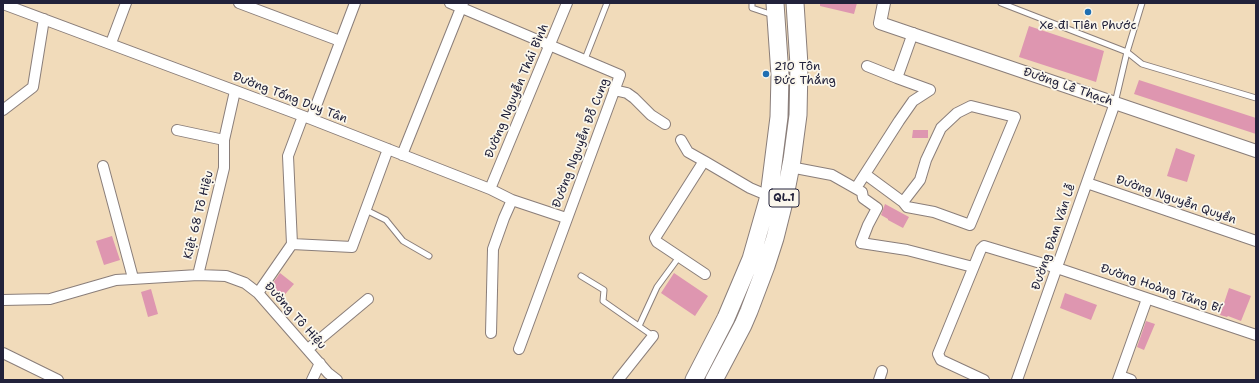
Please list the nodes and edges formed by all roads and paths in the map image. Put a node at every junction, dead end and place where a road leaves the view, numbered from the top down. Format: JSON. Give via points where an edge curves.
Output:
{"nodes":[{"id":1,"x":126,"y":3,"type":"edge"},
{"id":2,"x":239,"y":3,"type":"edge"},
{"id":3,"x":355,"y":3,"type":"edge"},
{"id":4,"x":450,"y":3,"type":"edge"},
{"id":5,"x":567,"y":3,"type":"edge"},
{"id":6,"x":607,"y":3,"type":"edge"},
{"id":7,"x":752,"y":3,"type":"edge"},
{"id":8,"x":795,"y":3,"type":"edge"},
{"id":9,"x":884,"y":3,"type":"edge"},
{"id":10,"x":1001,"y":3,"type":"edge"},
{"id":11,"x":1142,"y":3,"type":"edge"},
{"id":12,"x":3,"y":4,"type":"edge"},
{"id":13,"x":462,"y":5,"type":"edge"},
{"id":14,"x":776,"y":10,"type":"edge"},
{"id":15,"x":44,"y":19,"type":"junction"},
{"id":16,"x":913,"y":33,"type":"junction"},
{"id":17,"x":340,"y":41,"type":"junction"},
{"id":18,"x":111,"y":43,"type":"junction"},
{"id":19,"x":550,"y":44,"type":"junction"},
{"id":20,"x":1127,"y":52,"type":"junction"},
{"id":21,"x":585,"y":59,"type":"junction"},
{"id":22,"x":867,"y":66,"type":"dead end"},
{"id":23,"x":897,"y":78,"type":"junction"},
{"id":24,"x":614,"y":90,"type":"junction"},
{"id":25,"x":236,"y":91,"type":"junction"},
{"id":26,"x":1256,"y":98,"type":"edge"},
{"id":27,"x":1115,"y":103,"type":"junction"},
{"id":28,"x":3,"y":110,"type":"edge"},
{"id":29,"x":307,"y":118,"type":"junction"},
{"id":30,"x":665,"y":124,"type":"dead end"},
{"id":31,"x":177,"y":130,"type":"dead end"},
{"id":32,"x":224,"y":140,"type":"junction"},
{"id":33,"x":681,"y":140,"type":"dead end"},
{"id":34,"x":388,"y":149,"type":"junction"},
{"id":35,"x":1256,"y":151,"type":"edge"},
{"id":36,"x":402,"y":155,"type":"junction"},
{"id":37,"x":704,"y":161,"type":"junction"},
{"id":38,"x":103,"y":166,"type":"dead end"},
{"id":39,"x":790,"y":167,"type":"junction"},
{"id":40,"x":865,"y":174,"type":"junction"},
{"id":41,"x":1087,"y":183,"type":"junction"},
{"id":42,"x":856,"y":188,"type":"junction"},
{"id":43,"x":490,"y":189,"type":"junction"},
{"id":44,"x":769,"y":196,"type":"junction"},
{"id":45,"x":512,"y":200,"type":"junction"},
{"id":46,"x":903,"y":202,"type":"junction"},
{"id":47,"x":366,"y":210,"type":"junction"},
{"id":48,"x":566,"y":218,"type":"junction"},
{"id":49,"x":1256,"y":241,"type":"edge"},
{"id":50,"x":292,"y":244,"type":"junction"},
{"id":51,"x":429,"y":256,"type":"dead end"},
{"id":52,"x":679,"y":257,"type":"junction"},
{"id":53,"x":973,"y":266,"type":"junction"},
{"id":54,"x":1057,"y":268,"type":"junction"},
{"id":55,"x":705,"y":274,"type":"dead end"},
{"id":56,"x":198,"y":275,"type":"junction"},
{"id":57,"x":581,"y":276,"type":"dead end"},
{"id":58,"x":133,"y":278,"type":"junction"},
{"id":59,"x":258,"y":293,"type":"junction"},
{"id":60,"x":368,"y":299,"type":"dead end"},
{"id":61,"x":1147,"y":299,"type":"junction"},
{"id":62,"x":3,"y":300,"type":"edge"},
{"id":63,"x":726,"y":318,"type":"junction"},
{"id":64,"x":743,"y":325,"type":"junction"},
{"id":65,"x":639,"y":326,"type":"junction"},
{"id":66,"x":491,"y":333,"type":"dead end"},
{"id":67,"x":1256,"y":335,"type":"edge"},
{"id":68,"x":654,"y":336,"type":"joint"},
{"id":69,"x":308,"y":349,"type":"junction"},
{"id":70,"x":519,"y":349,"type":"dead end"},
{"id":71,"x":3,"y":353,"type":"edge"},
{"id":72,"x":320,"y":363,"type":"junction"},
{"id":73,"x":1119,"y":378,"type":"edge"},
{"id":74,"x":717,"y":379,"type":"edge"},
{"id":75,"x":1017,"y":379,"type":"edge"},
{"id":76,"x":58,"y":380,"type":"edge"},
{"id":77,"x":312,"y":380,"type":"edge"},
{"id":78,"x":337,"y":380,"type":"edge"},
{"id":79,"x":618,"y":380,"type":"edge"},
{"id":80,"x":694,"y":380,"type":"edge"},
{"id":81,"x":984,"y":380,"type":"edge"},
{"id":82,"x":1130,"y":380,"type":"edge"}],
"edges":[{"from":1,"to":18,"type":"street"},
{"from":2,"to":17,"type":"street"},
{"from":3,"to":17,"type":"street"},
{"from":4,"to":13,"type":"street","name":"Đường Nguyễn Đỗ Cung"},
{"from":5,"to":19,"type":"street","name":"Đường Nguyễn Thái Bình"},
{"from":6,"to":21,"type":"lane"},
{"from":7,"to":14,"type":"lane","via":[[752,8]]},
{"from":8,"to":39,"type":"highway","number":"QL.1","via":[[799,65],[798,115]]},
{"from":9,"to":16,"type":"street","name":"Đường Lê Thạch","via":[[880,23]]},
{"from":10,"to":20,"type":"lane"},
{"from":11,"to":20,"type":"lane"},
{"from":12,"to":15,"type":"street","name":"Đường Tống Duy Tân"},
{"from":13,"to":19,"type":"street","name":"Đường Nguyễn Đỗ Cung"},
{"from":13,"to":36,"type":"street"},
{"from":14,"to":44,"type":"highway","number":"QL.1","via":[[780,75],[779,117]]},
{"from":15,"to":18,"type":"street","name":"Đường Tống Duy Tân"},
{"from":15,"to":28,"type":"street","via":[[33,87]]},
{"from":16,"to":23,"type":"street"},
{"from":16,"to":27,"type":"street","name":"Đường Lê Thạch"},
{"from":17,"to":29,"type":"street"},
{"from":18,"to":25,"type":"street","name":"Đường Tống Duy Tân"},
{"from":19,"to":21,"type":"street","name":"Đường Nguyễn Đỗ Cung"},
{"from":19,"to":43,"type":"street","name":"Đường Nguyễn Thái Bình"},
{"from":20,"to":26,"type":"lane","via":[[1142,64]]},
{"from":20,"to":27,"type":"lane"},
{"from":21,"to":24,"type":"street","name":"Đường Nguyễn Đỗ Cung","via":[[620,74]]},
{"from":22,"to":23,"type":"street"},
{"from":23,"to":40,"type":"street","via":[[930,90],[913,101]]},
{"from":24,"to":30,"type":"street","via":[[634,98],[651,115]]},
{"from":24,"to":48,"type":"street","name":"Đường Nguyễn Đỗ Cung"},
{"from":25,"to":29,"type":"street","name":"Đường Tống Duy Tân"},
{"from":25,"to":32,"type":"street","name":"Kiệt 68 Tô Hiệu"},
{"from":27,"to":35,"type":"street","name":"Đường Lê Thạch"},
{"from":27,"to":41,"type":"street","name":"Đường Đàm Văn Lễ"},
{"from":29,"to":34,"type":"street","name":"Đường Tống Duy Tân"},
{"from":29,"to":50,"type":"street","via":[[288,156]]},
{"from":31,"to":32,"type":"street"},
{"from":32,"to":56,"type":"street","name":"Kiệt 68 Tô Hiệu","via":[[224,168]]},
{"from":33,"to":37,"type":"street","via":[[688,152]]},
{"from":34,"to":36,"type":"street","name":"Đường Tống Duy Tân"},
{"from":34,"to":47,"type":"street"},
{"from":36,"to":43,"type":"street","name":"Đường Tống Duy Tân"},
{"from":37,"to":44,"type":"street"},
{"from":37,"to":52,"type":"street","via":[[655,236],[657,242]]},
{"from":38,"to":58,"type":"street"},
{"from":39,"to":42,"type":"street","via":[[832,175]]},
{"from":39,"to":64,"type":"highway","number":"QL.1","via":[[775,238]]},
{"from":40,"to":42,"type":"street"},
{"from":40,"to":46,"type":"street"},
{"from":41,"to":49,"type":"street","name":"Đường Nguyễn Quyền"},
{"from":41,"to":54,"type":"street","name":"Đường Đàm Văn Lễ"},
{"from":42,"to":53,"type":"street","via":[[862,192],[863,198],[877,208],[861,242]]},
{"from":43,"to":45,"type":"street","name":"Đường Tống Duy Tân"},
{"from":44,"to":63,"type":"highway","number":"QL.1","via":[[751,260]]},
{"from":45,"to":48,"type":"street","name":"Đường Tống Duy Tân"},
{"from":45,"to":66,"type":"street","via":[[492,253]]},
{"from":46,"to":46,"type":"street","via":[[920,180],[941,128],[957,113],[971,106],[1015,117],[970,225],[934,212],[906,208]]},
{"from":47,"to":50,"type":"street","via":[[352,247]]},
{"from":47,"to":51,"type":"lane","via":[[386,220],[403,241]]},
{"from":48,"to":70,"type":"street","name":"Đường Nguyễn Đỗ Cung"},
{"from":50,"to":59,"type":"street"},
{"from":52,"to":55,"type":"street"},
{"from":52,"to":65,"type":"lane","via":[[657,287]]},
{"from":53,"to":54,"type":"street","name":"Đường Hoàng Tăng Bí","via":[[980,248],[984,246]]},
{"from":53,"to":81,"type":"street","via":[[938,354],[941,360]]},
{"from":54,"to":61,"type":"street","name":"Đường Hoàng Tăng Bí"},
{"from":54,"to":75,"type":"street","name":"Đường Đàm Văn Lễ"},
{"from":56,"to":58,"type":"street","name":"Đường Tô Hiệu"},
{"from":56,"to":59,"type":"street","name":"Đường Tô Hiệu","via":[[226,276],[245,283]]},
{"from":57,"to":65,"type":"lane","via":[[604,290],[603,301]]},
{"from":58,"to":62,"type":"street","name":"Đường Tô Hiệu","via":[[116,280],[50,299]]},
{"from":59,"to":69,"type":"street","name":"Đường Tô Hiệu"},
{"from":60,"to":69,"type":"street"},
{"from":61,"to":67,"type":"street","name":"Đường Hoàng Tăng Bí"},
{"from":61,"to":73,"type":"street"},
{"from":63,"to":64,"type":"highway"},
{"from":63,"to":80,"type":"highway","number":"QL.1"},
{"from":64,"to":74,"type":"highway","number":"QL.1"},
{"from":65,"to":68,"type":"lane"},
{"from":68,"to":79,"type":"street"},
{"from":69,"to":72,"type":"street","name":"Đường Tô Hiệu"},
{"from":71,"to":76,"type":"street"},
{"from":72,"to":77,"type":"street"},
{"from":72,"to":78,"type":"street","name":"Đường Tô Hiệu"},
{"from":73,"to":82,"type":"street"}]}
